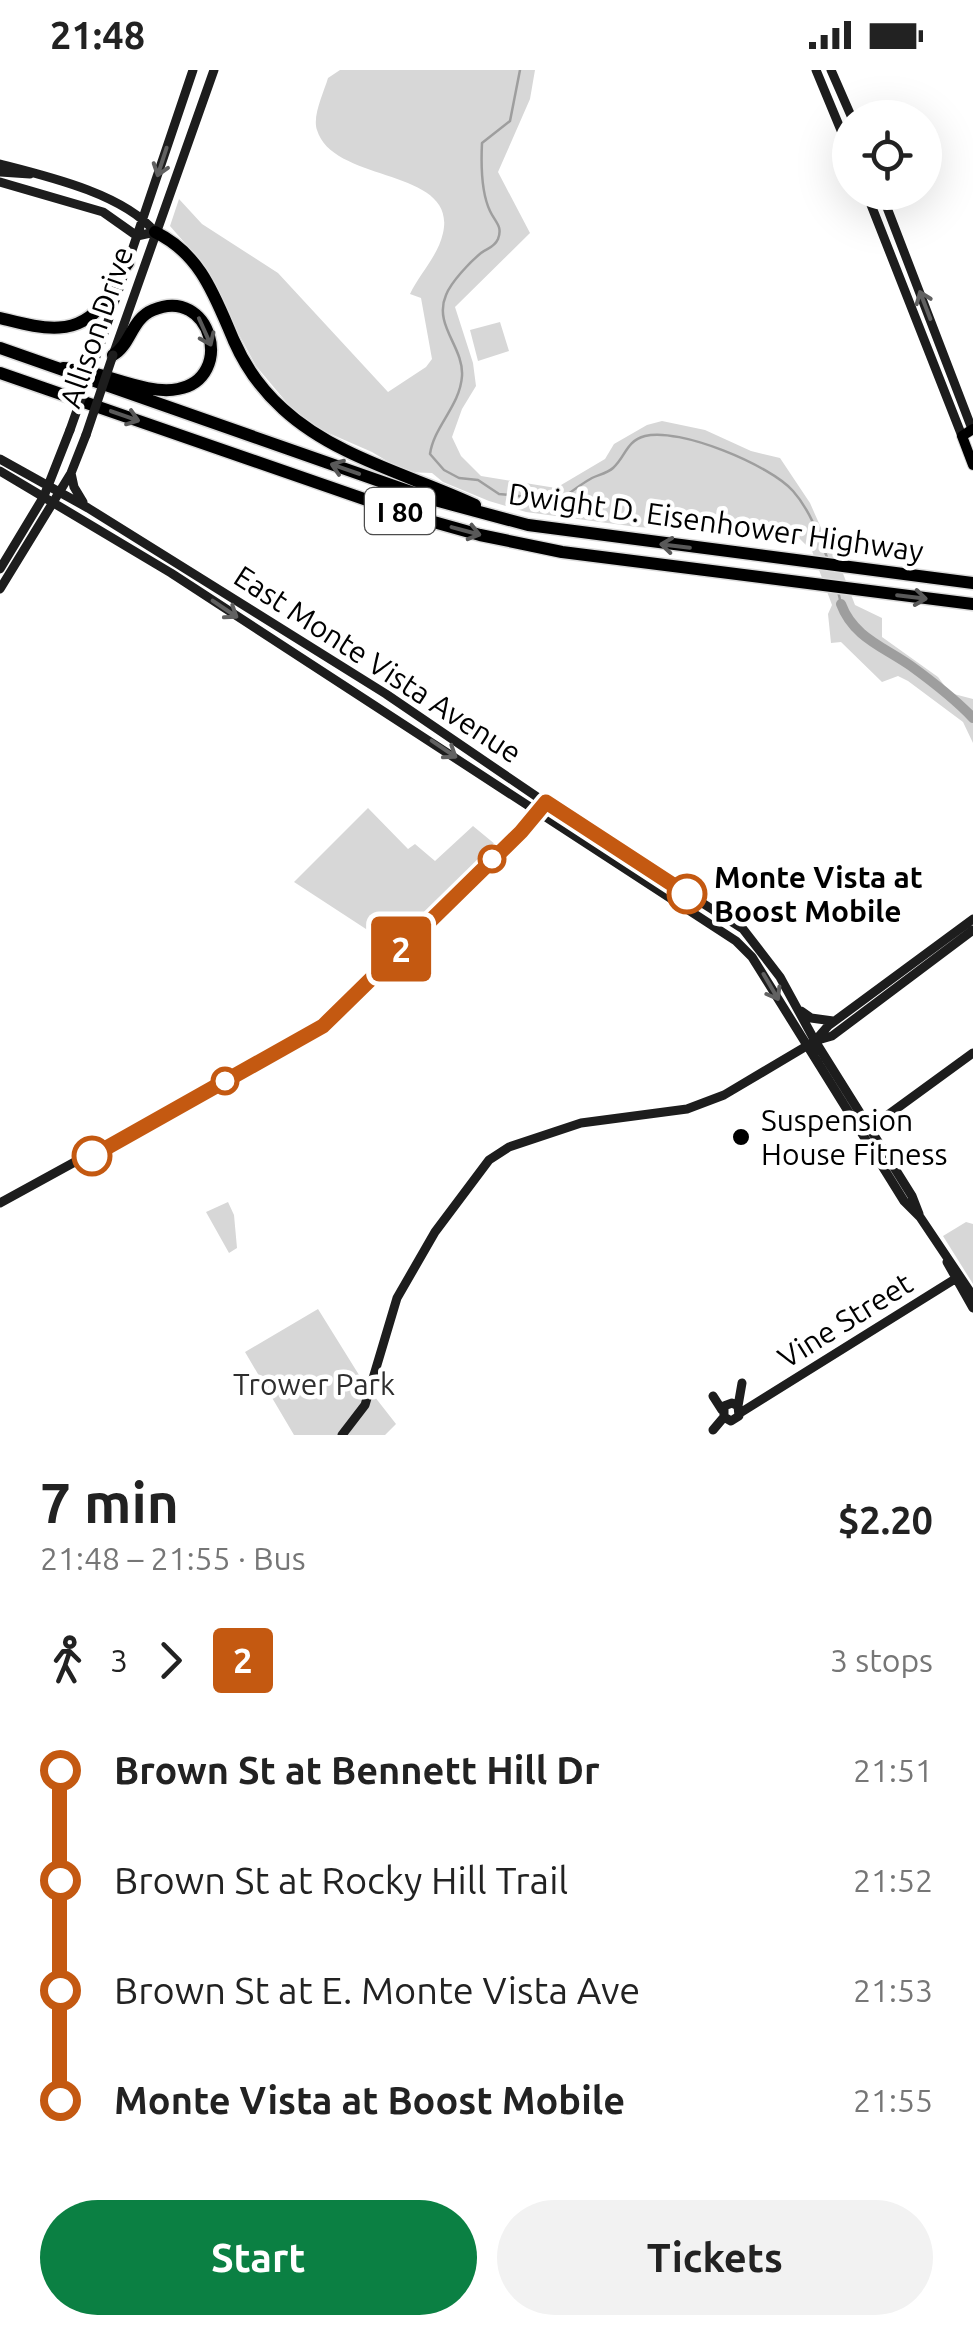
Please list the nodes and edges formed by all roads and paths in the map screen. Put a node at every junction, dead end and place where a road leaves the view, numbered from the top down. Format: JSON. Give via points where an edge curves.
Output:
{"nodes":[{"id":1,"x":194,"y":70,"type":"edge"},
{"id":2,"x":214,"y":70,"type":"edge"},
{"id":3,"x":816,"y":70,"type":"edge"},
{"id":4,"x":831,"y":70,"type":"edge"},
{"id":5,"x":844,"y":100,"type":"edge"},
{"id":6,"x":832,"y":109,"type":"edge"},
{"id":7,"x":0,"y":168,"type":"edge"},
{"id":8,"x":0,"y":182,"type":"edge"},
{"id":9,"x":874,"y":210,"type":"edge"},
{"id":10,"x":888,"y":210,"type":"edge"},
{"id":11,"x":144,"y":218,"type":"junction"},
{"id":12,"x":155,"y":232,"type":"junction"},
{"id":13,"x":137,"y":236,"type":"junction"},
{"id":14,"x":128,"y":262,"type":"junction"},
{"id":15,"x":0,"y":318,"type":"edge"},
{"id":16,"x":0,"y":348,"type":"edge"},
{"id":17,"x":113,"y":355,"type":"junction"},
{"id":18,"x":56,"y":367,"type":"junction"},
{"id":19,"x":0,"y":372,"type":"edge"},
{"id":20,"x":0,"y":382,"type":"edge"},
{"id":21,"x":50,"y":390,"type":"junction"},
{"id":22,"x":970,"y":432,"type":"edge"},
{"id":23,"x":0,"y":459,"type":"edge"},
{"id":24,"x":973,"y":465,"type":"edge"},
{"id":25,"x":0,"y":472,"type":"edge"},
{"id":26,"x":72,"y":473,"type":"junction"},
{"id":27,"x":48,"y":484,"type":"junction"},
{"id":28,"x":60,"y":491,"type":"junction"},
{"id":29,"x":49,"y":499,"type":"junction"},
{"id":30,"x":88,"y":508,"type":"junction"},
{"id":31,"x":505,"y":519,"type":"junction"},
{"id":32,"x":0,"y":569,"type":"edge"},
{"id":33,"x":973,"y":582,"type":"edge"},
{"id":34,"x":0,"y":589,"type":"edge"},
{"id":35,"x":973,"y":604,"type":"edge"},
{"id":36,"x":546,"y":802,"type":"junction"},
{"id":37,"x":539,"y":812,"type":"junction"},
{"id":38,"x":973,"y":919,"type":"edge"},
{"id":39,"x":973,"y":930,"type":"edge"},
{"id":40,"x":797,"y":1008,"type":"junction"},
{"id":41,"x":836,"y":1021,"type":"junction"},
{"id":42,"x":811,"y":1044,"type":"junction"},
{"id":43,"x":973,"y":1053,"type":"edge"},
{"id":44,"x":866,"y":1132,"type":"junction"},
{"id":45,"x":888,"y":1176,"type":"junction"},
{"id":46,"x":912,"y":1196,"type":"junction"},
{"id":47,"x":0,"y":1203,"type":"edge"},
{"id":48,"x":920,"y":1217,"type":"junction"},
{"id":49,"x":946,"y":1259,"type":"junction"},
{"id":50,"x":955,"y":1279,"type":"junction"},
{"id":51,"x":973,"y":1296,"type":"edge"},
{"id":52,"x":973,"y":1308,"type":"edge"},
{"id":53,"x":756,"y":1402,"type":"junction"},
{"id":54,"x":731,"y":1410,"type":"junction"},
{"id":55,"x":710,"y":1433,"type":"edge"},
{"id":56,"x":342,"y":1435,"type":"edge"}],
"edges":[{"from":1,"to":11,"type":"main road","name":"Allison Drive","one_way":true},
{"from":2,"to":12,"type":"main road","name":"Allison Drive"},
{"from":3,"to":6,"type":"main road"},
{"from":4,"to":5,"type":"main road"},
{"from":7,"to":11,"type":"main road","via":[[119,203]]},
{"from":8,"to":13,"type":"main road","via":[[103,212]]},
{"from":9,"to":22,"type":"main road"},
{"from":22,"to":10,"type":"main road","one_way":true},
{"from":11,"to":12,"type":"main road"},
{"from":11,"to":13,"type":"main road","name":"Allison Drive"},
{"from":12,"to":13,"type":"main road"},
{"from":12,"to":17,"type":"main road","name":"Allison Drive"},
{"from":12,"to":31,"type":"highway","via":[[198,267],[243,357],[282,409],[336,444]]},
{"from":13,"to":14,"type":"main road","name":"Allison Drive"},
{"from":14,"to":15,"type":"highway","via":[[101,306],[78,324],[50,329]]},
{"from":14,"to":27,"type":"main road","name":"Allison Drive","bridge":true},
{"from":16,"to":18,"type":"highway","name":"Dwight D. Eisenhower Highway","number":"I 80"},
{"from":17,"to":18,"type":"highway","one_way":true,"via":[[140,318],[158,308],[183,308],[210,336],[209,362],[180,389]]},
{"from":17,"to":26,"type":"main road","name":"Allison Drive","bridge":true},
{"from":31,"to":18,"type":"highway","name":"Dwight D. Eisenhower Highway","number":"I 80","one_way":true},
{"from":19,"to":21,"type":"highway","name":"Dwight D. Eisenhower Highway","number":"I 80"},
{"from":20,"to":21,"type":"highway"},
{"from":21,"to":35,"type":"highway","name":"Dwight D. Eisenhower Highway","number":"I 80","one_way":true,"via":[[480,535],[562,552]]},
{"from":22,"to":24,"type":"main road"},
{"from":23,"to":27,"type":"main road","name":"East Monte Vista Avenue"},
{"from":25,"to":29,"type":"main road","name":"East Monte Vista Avenue"},
{"from":26,"to":28,"type":"main road","name":"Allison Drive"},
{"from":26,"to":30,"type":"main road"},
{"from":27,"to":28,"type":"main road","name":"East Monte Vista Avenue"},
{"from":27,"to":29,"type":"main road","name":"Allison Drive"},
{"from":28,"to":29,"type":"main road","name":"Allison Drive"},
{"from":28,"to":30,"type":"main road","name":"East Monte Vista Avenue"},
{"from":29,"to":32,"type":"main road","name":"Allison Drive"},
{"from":29,"to":34,"type":"main road","name":"Allison Drive"},
{"from":29,"to":37,"type":"main road","name":"East Monte Vista Avenue","one_way":true},
{"from":30,"to":36,"type":"main road","name":"East Monte Vista Avenue"},
{"from":33,"to":31,"type":"highway","name":"Dwight D. Eisenhower Highway","number":"I 80","one_way":true},
{"from":36,"to":37,"type":"main road"},
{"from":36,"to":40,"type":"main road","name":"East Monte Vista Avenue","via":[[743,930]]},
{"from":37,"to":42,"type":"main road","name":"East Monte Vista Avenue","one_way":true,"via":[[736,941]]},
{"from":37,"to":47,"type":"main road","via":[[323,1026]]},
{"from":38,"to":41,"type":"main road"},
{"from":39,"to":42,"type":"main road","via":[[832,1036]]},
{"from":40,"to":41,"type":"main road"},
{"from":40,"to":42,"type":"main road","name":"East Monte Vista Avenue"},
{"from":41,"to":42,"type":"main road"},
{"from":42,"to":44,"type":"main road","name":"East Monte Vista Avenue"},
{"from":42,"to":56,"type":"main road","via":[[703,1103],[581,1124],[489,1160],[403,1287],[364,1405]]},
{"from":43,"to":44,"type":"main road"},
{"from":44,"to":45,"type":"main road","name":"East Monte Vista Avenue"},
{"from":44,"to":46,"type":"main road","name":"East Monte Vista Avenue"},
{"from":45,"to":46,"type":"main road"},
{"from":45,"to":48,"type":"main road","name":"East Monte Vista Avenue"},
{"from":46,"to":48,"type":"main road","name":"East Monte Vista Avenue"},
{"from":48,"to":49,"type":"main road","name":"East Monte Vista Avenue"},
{"from":49,"to":50,"type":"main road","name":"East Monte Vista Avenue"},
{"from":49,"to":51,"type":"main road","name":"East Monte Vista Avenue"},
{"from":50,"to":52,"type":"main road","name":"East Monte Vista Avenue"},
{"from":50,"to":53,"type":"main road","name":"Vine Street"},
{"from":53,"to":54,"type":"main road","name":"Vine Street"},
{"from":53,"to":54,"type":"main road","via":[[740,1394],[742,1383]]},
{"from":54,"to":55,"type":"main road","name":"Vine Street"}]}
